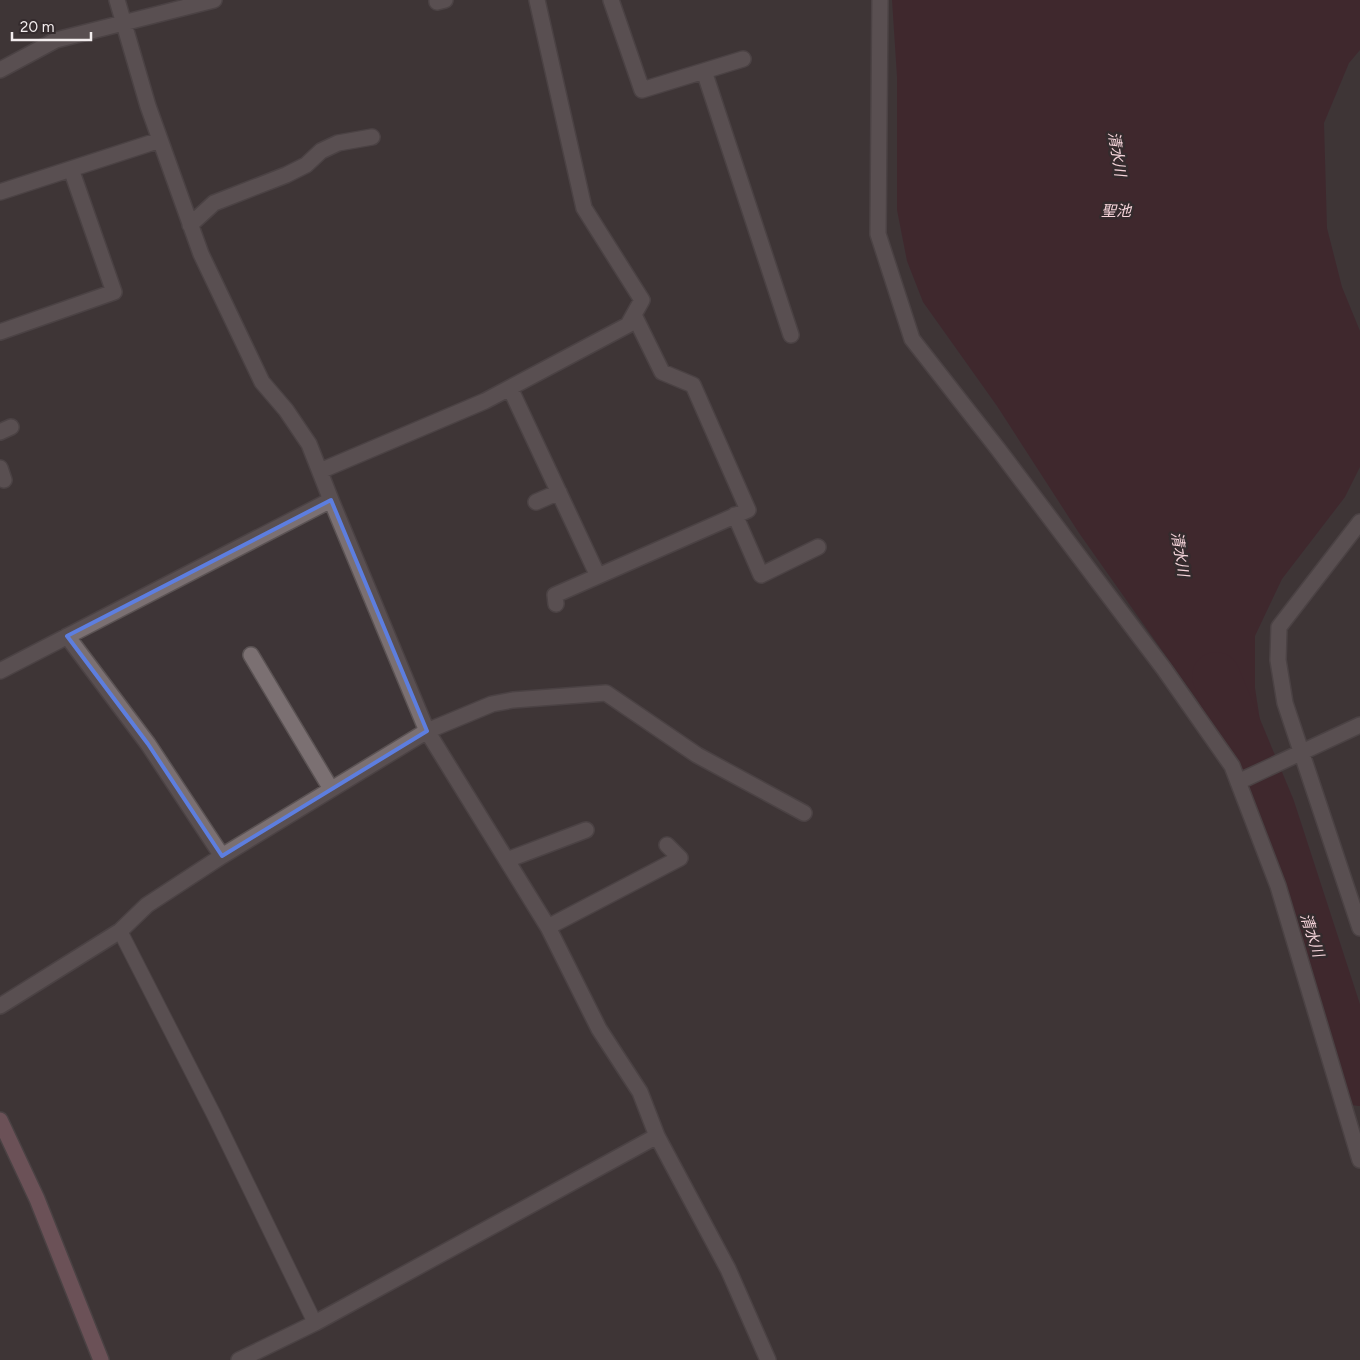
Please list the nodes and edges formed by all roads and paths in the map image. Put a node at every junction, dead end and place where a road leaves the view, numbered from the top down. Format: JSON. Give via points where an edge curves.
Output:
{"nodes":[{"id":1,"x":117,"y":0,"type":"edge"},
{"id":2,"x":214,"y":0,"type":"edge"},
{"id":3,"x":437,"y":0,"type":"edge"},
{"id":4,"x":445,"y":0,"type":"edge"},
{"id":5,"x":537,"y":0,"type":"edge"},
{"id":6,"x":611,"y":0,"type":"edge"},
{"id":7,"x":880,"y":0,"type":"edge"},
{"id":8,"x":124,"y":23,"type":"junction"},
{"id":9,"x":742,"y":58,"type":"dead end"},
{"id":10,"x":0,"y":70,"type":"edge"},
{"id":11,"x":704,"y":71,"type":"junction"},
{"id":12,"x":372,"y":137,"type":"dead end"},
{"id":13,"x":160,"y":140,"type":"junction"},
{"id":14,"x":71,"y":169,"type":"junction"},
{"id":15,"x":0,"y":192,"type":"edge"},
{"id":16,"x":190,"y":225,"type":"junction"},
{"id":17,"x":634,"y":314,"type":"junction"},
{"id":18,"x":0,"y":332,"type":"edge"},
{"id":19,"x":791,"y":335,"type":"dead end"},
{"id":20,"x":510,"y":388,"type":"junction"},
{"id":21,"x":320,"y":471,"type":"junction"},
{"id":22,"x":558,"y":492,"type":"junction"},
{"id":23,"x":331,"y":500,"type":"junction"},
{"id":24,"x":536,"y":502,"type":"dead end"},
{"id":25,"x":735,"y":515,"type":"junction"},
{"id":26,"x":1360,"y":522,"type":"edge"},
{"id":27,"x":818,"y":548,"type":"dead end"},
{"id":28,"x":598,"y":576,"type":"junction"},
{"id":29,"x":556,"y":604,"type":"dead end"},
{"id":30,"x":67,"y":636,"type":"junction"},
{"id":31,"x":251,"y":655,"type":"dead end"},
{"id":32,"x":0,"y":671,"type":"edge"},
{"id":33,"x":1360,"y":726,"type":"edge"},
{"id":34,"x":427,"y":731,"type":"junction"},
{"id":35,"x":1301,"y":753,"type":"junction"},
{"id":36,"x":1238,"y":782,"type":"junction"},
{"id":37,"x":331,"y":789,"type":"junction"},
{"id":38,"x":804,"y":813,"type":"dead end"},
{"id":39,"x":586,"y":830,"type":"dead end"},
{"id":40,"x":667,"y":845,"type":"dead end"},
{"id":41,"x":222,"y":856,"type":"junction"},
{"id":42,"x":507,"y":860,"type":"junction"},
{"id":43,"x":548,"y":927,"type":"junction"},
{"id":44,"x":1360,"y":928,"type":"edge"},
{"id":45,"x":120,"y":931,"type":"junction"},
{"id":46,"x":0,"y":1006,"type":"edge"},
{"id":47,"x":0,"y":1120,"type":"edge"},
{"id":48,"x":657,"y":1136,"type":"junction"},
{"id":49,"x":1360,"y":1160,"type":"edge"},
{"id":50,"x":314,"y":1323,"type":"junction"},
{"id":51,"x":101,"y":1360,"type":"edge"},
{"id":52,"x":238,"y":1360,"type":"edge"},
{"id":53,"x":768,"y":1360,"type":"edge"}],
"edges":[{"from":1,"to":8,"type":"street"},
{"from":2,"to":8,"type":"street"},
{"from":3,"to":4,"type":"street"},
{"from":5,"to":17,"type":"street","via":[[584,208],[642,300]]},
{"from":6,"to":11,"type":"street","via":[[642,90]]},
{"from":7,"to":36,"type":"street","via":[[878,234],[912,339],[1164,669],[1232,766]]},
{"from":8,"to":10,"type":"street","via":[[56,40]]},
{"from":8,"to":13,"type":"street"},
{"from":9,"to":11,"type":"street"},
{"from":11,"to":19,"type":"street"},
{"from":12,"to":16,"type":"street","via":[[338,142],[286,175],[214,203]]},
{"from":13,"to":14,"type":"street"},
{"from":13,"to":16,"type":"street"},
{"from":14,"to":15,"type":"street"},
{"from":14,"to":18,"type":"street","via":[[114,292]]},
{"from":16,"to":21,"type":"street","via":[[262,382],[310,444]]},
{"from":17,"to":20,"type":"street","via":[[628,325]]},
{"from":17,"to":25,"type":"street","via":[[662,372],[693,385],[748,510]]},
{"from":20,"to":21,"type":"street"},
{"from":20,"to":22,"type":"street"},
{"from":21,"to":23,"type":"street"},
{"from":22,"to":24,"type":"street"},
{"from":22,"to":28,"type":"street"},
{"from":23,"to":30,"type":"street"},
{"from":23,"to":34,"type":"street"},
{"from":25,"to":27,"type":"street","via":[[761,575]]},
{"from":25,"to":28,"type":"street"},
{"from":26,"to":35,"type":"street","via":[[1279,627],[1278,660],[1285,703]]},
{"from":28,"to":29,"type":"street","via":[[554,595]]},
{"from":30,"to":32,"type":"street"},
{"from":30,"to":41,"type":"street","via":[[148,744]]},
{"from":31,"to":37,"type":"street"},
{"from":33,"to":35,"type":"street"},
{"from":34,"to":37,"type":"street"},
{"from":34,"to":38,"type":"street","via":[[513,700],[606,693],[697,755]]},
{"from":34,"to":42,"type":"street"},
{"from":35,"to":36,"type":"street"},
{"from":35,"to":44,"type":"street"},
{"from":36,"to":49,"type":"street","via":[[1278,886]]},
{"from":37,"to":41,"type":"street"},
{"from":39,"to":42,"type":"street"},
{"from":40,"to":43,"type":"street","via":[[680,858]]},
{"from":41,"to":45,"type":"street","via":[[147,905]]},
{"from":42,"to":43,"type":"street"},
{"from":43,"to":48,"type":"street","via":[[599,1030],[640,1092]]},
{"from":45,"to":46,"type":"street"},
{"from":45,"to":50,"type":"lane","via":[[214,1115]]},
{"from":47,"to":51,"type":"street","via":[[37,1199]]},
{"from":48,"to":50,"type":"street"},
{"from":48,"to":53,"type":"street","via":[[728,1269]]},
{"from":50,"to":52,"type":"street"}]}
